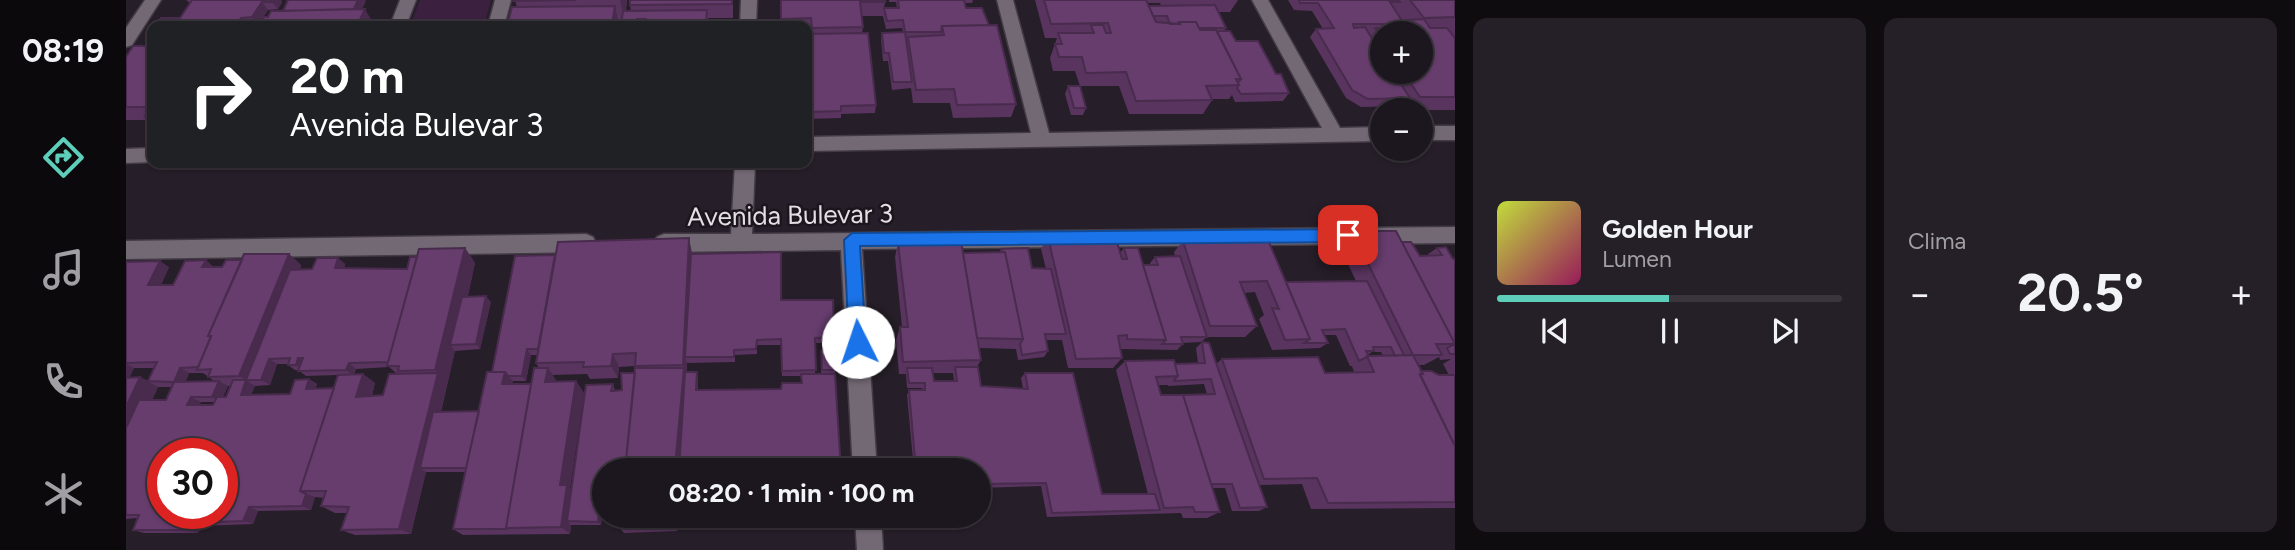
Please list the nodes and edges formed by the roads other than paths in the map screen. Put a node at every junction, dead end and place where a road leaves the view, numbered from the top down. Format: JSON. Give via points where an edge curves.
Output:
{"nodes":[{"id":1,"x":153,"y":0,"type":"edge"},
{"id":2,"x":408,"y":0,"type":"edge"},
{"id":3,"x":503,"y":0,"type":"edge"},
{"id":4,"x":749,"y":0,"type":"edge"},
{"id":5,"x":1005,"y":0,"type":"edge"},
{"id":6,"x":1260,"y":0,"type":"edge"},
{"id":7,"x":400,"y":21,"type":"edge"},
{"id":8,"x":497,"y":21,"type":"edge"},
{"id":9,"x":748,"y":21,"type":"edge"},
{"id":10,"x":126,"y":41,"type":"edge"},
{"id":11,"x":1433,"y":133,"type":"edge"},
{"id":12,"x":1455,"y":133,"type":"edge"},
{"id":13,"x":1370,"y":134,"type":"edge"},
{"id":14,"x":1335,"y":135,"type":"junction"},
{"id":15,"x":1042,"y":140,"type":"junction"},
{"id":16,"x":812,"y":144,"type":"edge"},
{"id":17,"x":147,"y":155,"type":"edge"},
{"id":18,"x":126,"y":156,"type":"edge"},
{"id":19,"x":745,"y":168,"type":"edge"},
{"id":20,"x":1455,"y":235,"type":"edge"},
{"id":21,"x":852,"y":240,"type":"junction"},
{"id":22,"x":741,"y":242,"type":"junction"},
{"id":23,"x":601,"y":243,"type":"edge"},
{"id":24,"x":643,"y":243,"type":"edge"},
{"id":25,"x":126,"y":250,"type":"edge"},
{"id":26,"x":864,"y":458,"type":"edge"},
{"id":27,"x":869,"y":528,"type":"edge"},
{"id":28,"x":870,"y":550,"type":"edge"}],
"edges":[{"from":1,"to":10,"type":"street"},
{"from":2,"to":7,"type":"street"},
{"from":3,"to":8,"type":"street"},
{"from":4,"to":9,"type":"street"},
{"from":5,"to":15,"type":"street"},
{"from":6,"to":14,"type":"street"},
{"from":11,"to":12,"type":"street"},
{"from":13,"to":14,"type":"street"},
{"from":14,"to":15,"type":"street"},
{"from":15,"to":16,"type":"street"},
{"from":17,"to":18,"type":"street"},
{"from":19,"to":22,"type":"street"},
{"from":20,"to":21,"type":"street","name":"Avenida Bulevar 3"},
{"from":21,"to":22,"type":"street","name":"Avenida Bulevar 3"},
{"from":21,"to":26,"type":"street"},
{"from":22,"to":24,"type":"street","name":"Avenida Bulevar 3"},
{"from":23,"to":25,"type":"street"},
{"from":27,"to":28,"type":"street"}]}
